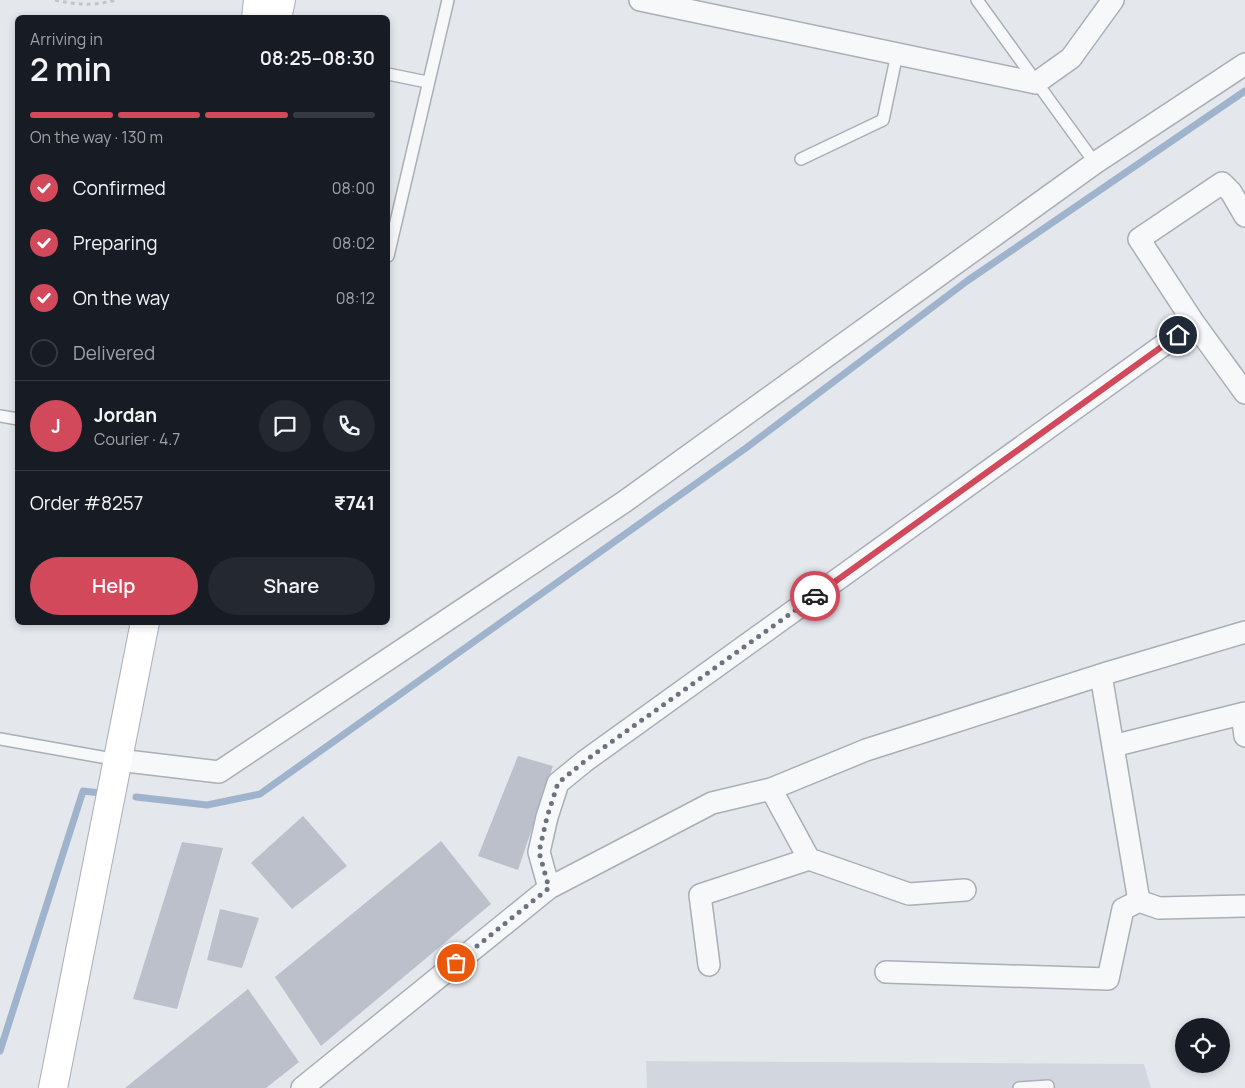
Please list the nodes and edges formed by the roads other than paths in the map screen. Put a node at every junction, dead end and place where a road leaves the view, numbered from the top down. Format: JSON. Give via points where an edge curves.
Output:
{"nodes":[{"id":1,"x":258,"y":0,"type":"edge"},
{"id":2,"x":281,"y":0,"type":"edge"},
{"id":3,"x":448,"y":0,"type":"edge"},
{"id":4,"x":640,"y":0,"type":"edge"},
{"id":5,"x":977,"y":0,"type":"edge"},
{"id":6,"x":1113,"y":0,"type":"edge"},
{"id":7,"x":256,"y":15,"type":"edge"},
{"id":8,"x":278,"y":15,"type":"edge"},
{"id":9,"x":897,"y":54,"type":"junction"},
{"id":10,"x":1245,"y":64,"type":"edge"},
{"id":11,"x":390,"y":74,"type":"edge"},
{"id":12,"x":427,"y":82,"type":"junction"},
{"id":13,"x":1036,"y":83,"type":"junction"},
{"id":14,"x":800,"y":159,"type":"dead end"},
{"id":15,"x":1095,"y":163,"type":"junction"},
{"id":16,"x":1238,"y":188,"type":"edge"},
{"id":17,"x":1245,"y":216,"type":"edge"},
{"id":18,"x":390,"y":247,"type":"edge"},
{"id":19,"x":1194,"y":323,"type":"junction"},
{"id":20,"x":1245,"y":393,"type":"edge"},
{"id":21,"x":0,"y":416,"type":"edge"},
{"id":22,"x":15,"y":418,"type":"edge"},
{"id":23,"x":144,"y":625,"type":"edge"},
{"id":24,"x":1245,"y":632,"type":"edge"},
{"id":25,"x":1101,"y":674,"type":"junction"},
{"id":26,"x":1243,"y":713,"type":"edge"},
{"id":27,"x":1245,"y":736,"type":"edge"},
{"id":28,"x":0,"y":739,"type":"edge"},
{"id":29,"x":1113,"y":746,"type":"junction"},
{"id":30,"x":118,"y":760,"type":"junction"},
{"id":31,"x":770,"y":789,"type":"junction"},
{"id":32,"x":809,"y":859,"type":"junction"},
{"id":33,"x":549,"y":888,"type":"junction"},
{"id":34,"x":965,"y":890,"type":"dead end"},
{"id":35,"x":1139,"y":900,"type":"junction"},
{"id":36,"x":1245,"y":906,"type":"edge"},
{"id":37,"x":709,"y":966,"type":"dead end"},
{"id":38,"x":886,"y":972,"type":"dead end"},
{"id":39,"x":53,"y":1088,"type":"edge"},
{"id":40,"x":302,"y":1088,"type":"edge"},
{"id":41,"x":1019,"y":1088,"type":"edge"},
{"id":42,"x":1048,"y":1088,"type":"edge"}],
"edges":[{"from":1,"to":7,"type":"street"},
{"from":2,"to":8,"type":"street"},
{"from":3,"to":12,"type":"lane"},
{"from":4,"to":9,"type":"street"},
{"from":5,"to":13,"type":"lane"},
{"from":6,"to":13,"type":"street","via":[[1071,58]]},
{"from":9,"to":13,"type":"street"},
{"from":9,"to":14,"type":"lane","via":[[883,120]]},
{"from":10,"to":15,"type":"street"},
{"from":11,"to":12,"type":"lane"},
{"from":12,"to":18,"type":"lane"},
{"from":13,"to":15,"type":"lane"},
{"from":15,"to":30,"type":"street","via":[[624,502],[219,772]]},
{"from":16,"to":17,"type":"street"},
{"from":16,"to":19,"type":"street","via":[[1222,183],[1139,239]]},
{"from":19,"to":20,"type":"street"},
{"from":19,"to":33,"type":"street","via":[[558,783],[539,852]]},
{"from":21,"to":22,"type":"lane"},
{"from":23,"to":30,"type":"street"},
{"from":24,"to":25,"type":"street"},
{"from":25,"to":29,"type":"street"},
{"from":25,"to":31,"type":"street","via":[[866,750]]},
{"from":26,"to":27,"type":"street"},
{"from":26,"to":29,"type":"street"},
{"from":28,"to":30,"type":"lane"},
{"from":29,"to":35,"type":"street"},
{"from":30,"to":39,"type":"street"},
{"from":31,"to":32,"type":"street"},
{"from":31,"to":33,"type":"street","via":[[712,803]]},
{"from":32,"to":34,"type":"street","via":[[909,894]]},
{"from":32,"to":37,"type":"street","via":[[700,895]]},
{"from":33,"to":40,"type":"street"},
{"from":35,"to":36,"type":"street","via":[[1160,908]]},
{"from":35,"to":38,"type":"street","via":[[1123,909],[1108,979]]},
{"from":41,"to":42,"type":"lane"}]}
